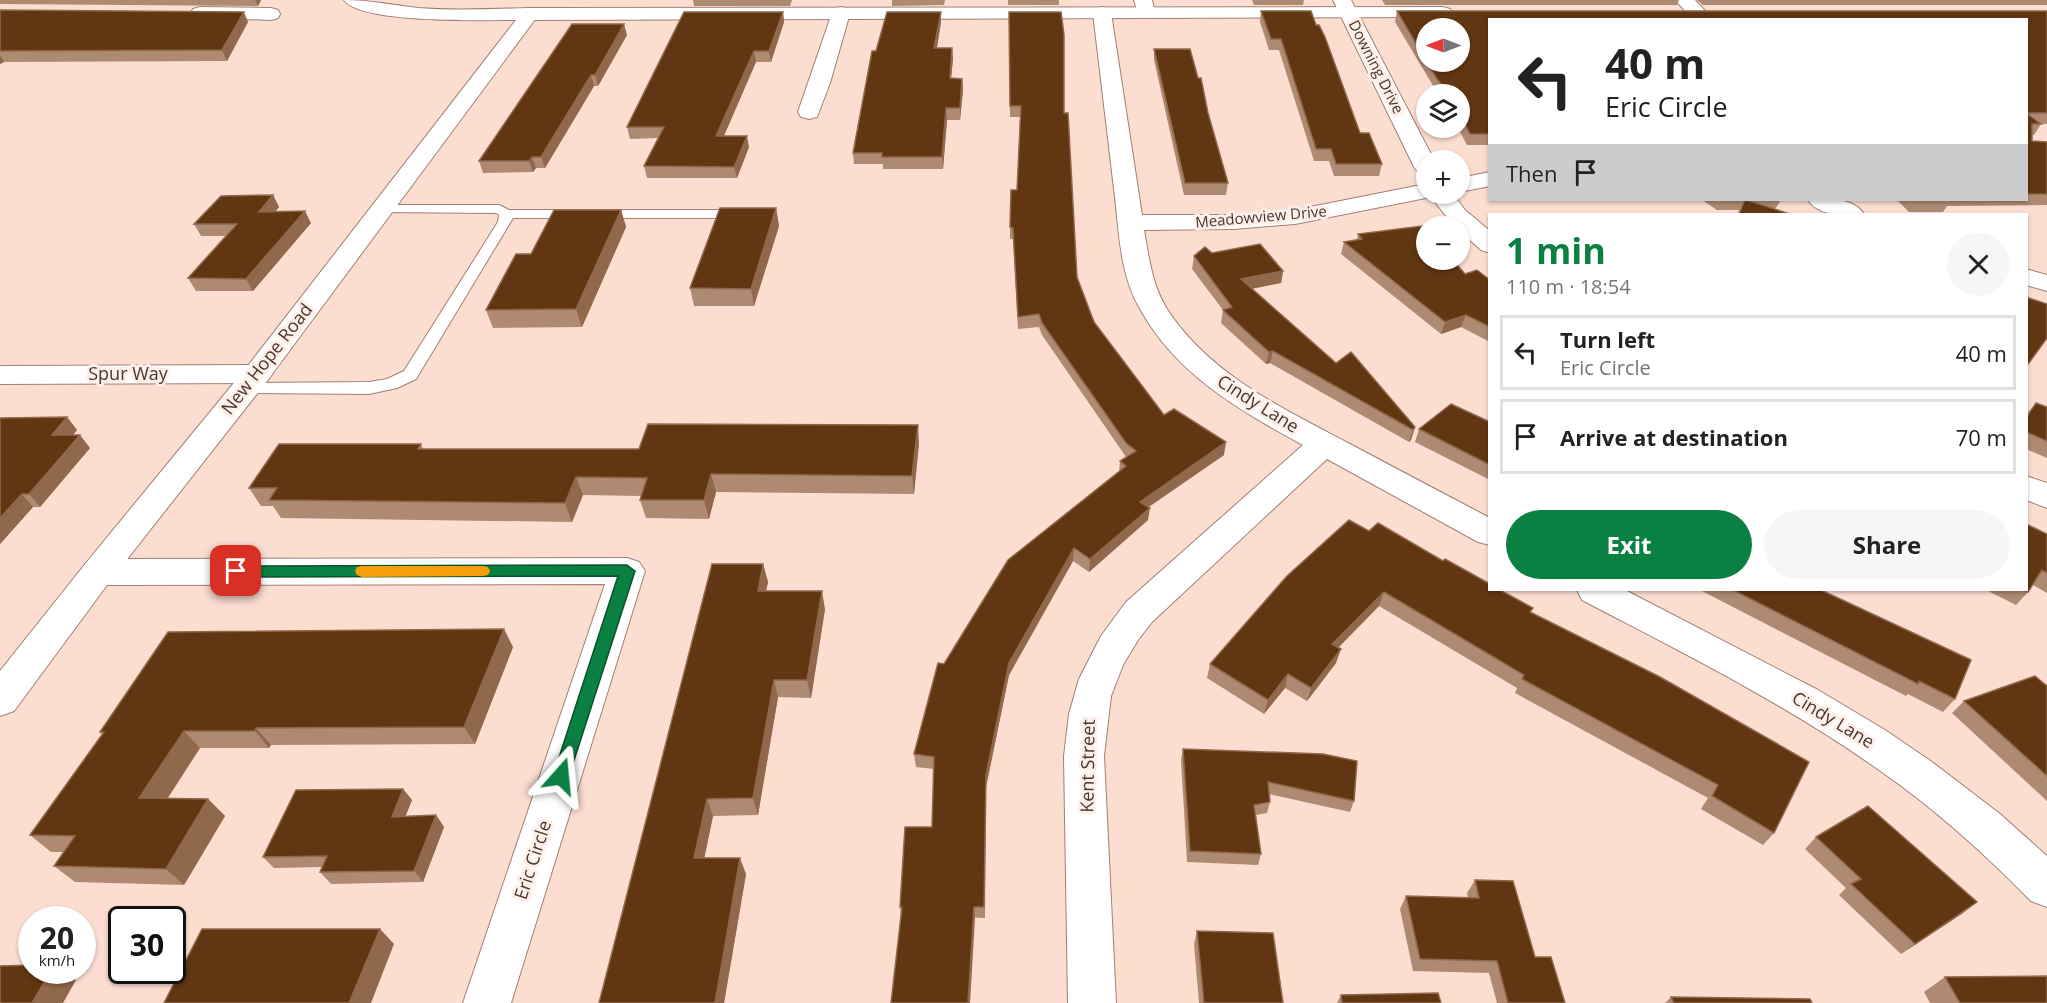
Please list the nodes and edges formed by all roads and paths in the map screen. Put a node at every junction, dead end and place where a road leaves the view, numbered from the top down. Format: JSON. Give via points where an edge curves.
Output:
{"nodes":[{"id":1,"x":352,"y":0,"type":"edge"},
{"id":2,"x":1145,"y":7,"type":"edge"},
{"id":3,"x":1346,"y":7,"type":"edge"},
{"id":4,"x":1685,"y":9,"type":"edge"},
{"id":5,"x":177,"y":13,"type":"edge"},
{"id":6,"x":1102,"y":13,"type":"junction"},
{"id":7,"x":1465,"y":13,"type":"edge"},
{"id":8,"x":1721,"y":13,"type":"edge"},
{"id":9,"x":272,"y":14,"type":"dead end"},
{"id":10,"x":530,"y":14,"type":"junction"},
{"id":11,"x":840,"y":14,"type":"junction"},
{"id":12,"x":808,"y":112,"type":"dead end"},
{"id":13,"x":1418,"y":150,"type":"edge"},
{"id":14,"x":1488,"y":179,"type":"edge"},
{"id":15,"x":1470,"y":182,"type":"edge"},
{"id":16,"x":1416,"y":193,"type":"edge"},
{"id":17,"x":1822,"y":201,"type":"edge"},
{"id":18,"x":1448,"y":204,"type":"edge"},
{"id":19,"x":382,"y":209,"type":"junction"},
{"id":20,"x":1850,"y":213,"type":"edge"},
{"id":21,"x":506,"y":214,"type":"junction"},
{"id":22,"x":762,"y":214,"type":"edge"},
{"id":23,"x":1130,"y":223,"type":"junction"},
{"id":24,"x":1488,"y":243,"type":"edge"},
{"id":25,"x":2028,"y":277,"type":"edge"},
{"id":26,"x":2047,"y":284,"type":"edge"},
{"id":27,"x":0,"y":375,"type":"edge"},
{"id":28,"x":251,"y":382,"type":"junction"},
{"id":29,"x":1324,"y":444,"type":"junction"},
{"id":30,"x":2028,"y":488,"type":"edge"},
{"id":31,"x":2047,"y":496,"type":"edge"},
{"id":32,"x":1488,"y":532,"type":"edge"},
{"id":33,"x":98,"y":572,"type":"junction"},
{"id":34,"x":1598,"y":591,"type":"edge"},
{"id":35,"x":0,"y":700,"type":"edge"},
{"id":36,"x":2047,"y":886,"type":"edge"},
{"id":37,"x":487,"y":1003,"type":"edge"},
{"id":38,"x":1092,"y":1003,"type":"edge"}],
"edges":[{"from":1,"to":10,"type":"street","via":[[418,13]]},
{"from":2,"to":3,"type":"street"},
{"from":2,"to":6,"type":"street"},
{"from":3,"to":7,"type":"street"},
{"from":3,"to":13,"type":"street","name":"Downing Drive"},
{"from":4,"to":8,"type":"street"},
{"from":5,"to":9,"type":"street"},
{"from":6,"to":11,"type":"street"},
{"from":6,"to":23,"type":"street","name":"Cindy Lane"},
{"from":10,"to":11,"type":"street"},
{"from":10,"to":19,"type":"street","name":"New Hope Road"},
{"from":11,"to":12,"type":"street"},
{"from":14,"to":15,"type":"street"},
{"from":16,"to":23,"type":"street","name":"Meadowview Drive","via":[[1295,217]]},
{"from":17,"to":20,"type":"street"},
{"from":18,"to":24,"type":"street"},
{"from":19,"to":21,"type":"lane","via":[[486,208]]},
{"from":19,"to":28,"type":"street","name":"New Hope Road"},
{"from":21,"to":22,"type":"lane"},
{"from":21,"to":28,"type":"lane","via":[[505,222],[410,375],[369,388]]},
{"from":23,"to":29,"type":"street","name":"Cindy Lane","via":[[1138,275],[1152,307],[1172,336],[1205,369],[1248,402]]},
{"from":25,"to":26,"type":"street"},
{"from":27,"to":28,"type":"street","name":"Spur Way"},
{"from":28,"to":33,"type":"street","name":"New Hope Road"},
{"from":29,"to":32,"type":"street","name":"Cindy Lane"},
{"from":29,"to":38,"type":"street","name":"Kent Street","via":[[1139,612],[1114,643],[1096,679],[1085,728],[1084,756]]},
{"from":30,"to":31,"type":"street"},
{"from":33,"to":35,"type":"street","name":"New Hope Road"},
{"from":33,"to":37,"type":"street","name":"Eric Circle","via":[[627,571]]},
{"from":34,"to":36,"type":"street","name":"Cindy Lane","via":[[1805,702],[1873,743],[1951,801]]}]}
